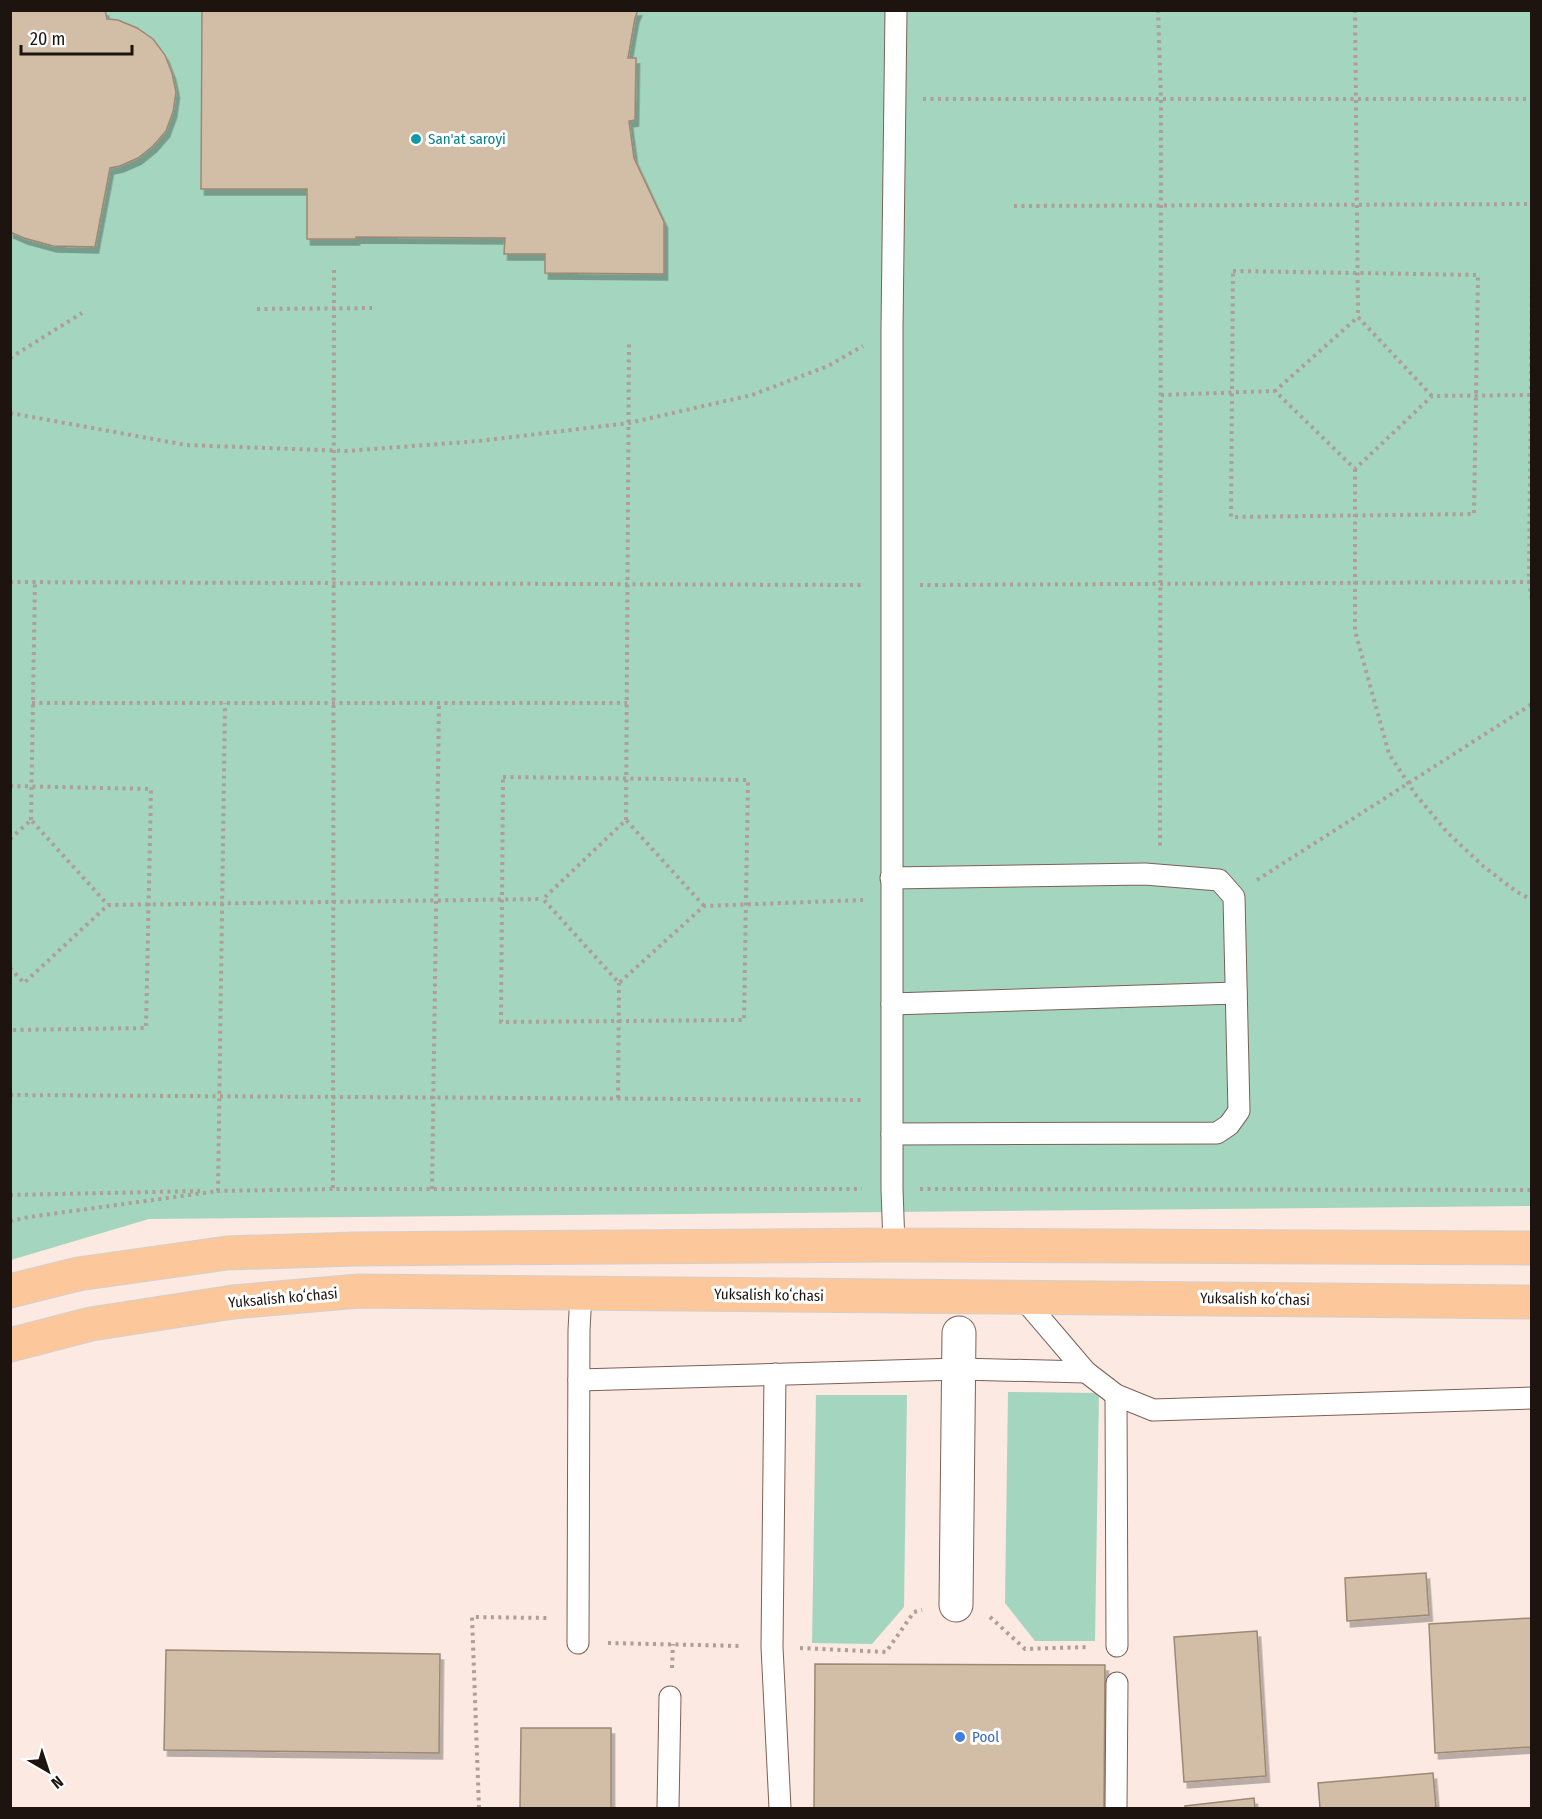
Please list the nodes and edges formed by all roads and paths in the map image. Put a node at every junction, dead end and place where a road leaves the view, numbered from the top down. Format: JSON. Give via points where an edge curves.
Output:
{"nodes":[{"id":1,"x":896,"y":10,"type":"edge"},
{"id":2,"x":1158,"y":10,"type":"edge"},
{"id":3,"x":1355,"y":10,"type":"edge"},
{"id":4,"x":895,"y":99,"type":"junction"},
{"id":5,"x":1161,"y":99,"type":"junction"},
{"id":6,"x":1356,"y":99,"type":"junction"},
{"id":7,"x":1532,"y":99,"type":"edge"},
{"id":8,"x":1532,"y":204,"type":"edge"},
{"id":9,"x":1357,"y":205,"type":"junction"},
{"id":10,"x":1014,"y":206,"type":"dead end"},
{"id":11,"x":1161,"y":206,"type":"junction"},
{"id":12,"x":1532,"y":266,"type":"edge"},
{"id":13,"x":334,"y":270,"type":"dead end"},
{"id":14,"x":1358,"y":273,"type":"junction"},
{"id":15,"x":333,"y":307,"type":"junction"},
{"id":16,"x":372,"y":308,"type":"dead end"},
{"id":17,"x":257,"y":309,"type":"dead end"},
{"id":18,"x":82,"y":314,"type":"dead end"},
{"id":19,"x":1358,"y":317,"type":"junction"},
{"id":20,"x":892,"y":328,"type":"junction"},
{"id":21,"x":629,"y":340,"type":"dead end"},
{"id":22,"x":10,"y":358,"type":"edge"},
{"id":23,"x":1275,"y":391,"type":"junction"},
{"id":24,"x":1232,"y":392,"type":"junction"},
{"id":25,"x":1161,"y":394,"type":"junction"},
{"id":26,"x":1476,"y":395,"type":"junction"},
{"id":27,"x":1531,"y":395,"type":"edge"},
{"id":28,"x":1432,"y":396,"type":"junction"},
{"id":29,"x":10,"y":413,"type":"edge"},
{"id":30,"x":629,"y":423,"type":"junction"},
{"id":31,"x":334,"y":451,"type":"junction"},
{"id":32,"x":1355,"y":469,"type":"junction"},
{"id":33,"x":1355,"y":515,"type":"junction"},
{"id":34,"x":10,"y":582,"type":"edge"},
{"id":35,"x":34,"y":582,"type":"junction"},
{"id":36,"x":1530,"y":582,"type":"edge"},
{"id":37,"x":333,"y":583,"type":"junction"},
{"id":38,"x":1354,"y":583,"type":"junction"},
{"id":39,"x":628,"y":584,"type":"junction"},
{"id":40,"x":1161,"y":584,"type":"junction"},
{"id":41,"x":891,"y":585,"type":"junction"},
{"id":42,"x":1532,"y":602,"type":"edge"},
{"id":43,"x":32,"y":703,"type":"junction"},
{"id":44,"x":225,"y":703,"type":"junction"},
{"id":45,"x":333,"y":703,"type":"junction"},
{"id":46,"x":439,"y":703,"type":"junction"},
{"id":47,"x":627,"y":703,"type":"junction"},
{"id":48,"x":1532,"y":704,"type":"edge"},
{"id":49,"x":626,"y":778,"type":"junction"},
{"id":50,"x":1408,"y":784,"type":"junction"},
{"id":51,"x":10,"y":786,"type":"edge"},
{"id":52,"x":31,"y":787,"type":"junction"},
{"id":53,"x":31,"y":820,"type":"junction"},
{"id":54,"x":626,"y":820,"type":"junction"},
{"id":55,"x":10,"y":839,"type":"edge"},
{"id":56,"x":1158,"y":875,"type":"junction"},
{"id":57,"x":891,"y":878,"type":"junction"},
{"id":58,"x":1234,"y":897,"type":"junction"},
{"id":59,"x":543,"y":899,"type":"junction"},
{"id":60,"x":892,"y":899,"type":"junction"},
{"id":61,"x":502,"y":900,"type":"junction"},
{"id":62,"x":1532,"y":900,"type":"edge"},
{"id":63,"x":436,"y":901,"type":"junction"},
{"id":64,"x":333,"y":902,"type":"junction"},
{"id":65,"x":148,"y":904,"type":"junction"},
{"id":66,"x":222,"y":904,"type":"junction"},
{"id":67,"x":746,"y":904,"type":"junction"},
{"id":68,"x":108,"y":905,"type":"junction"},
{"id":69,"x":704,"y":906,"type":"junction"},
{"id":70,"x":10,"y":968,"type":"edge"},
{"id":71,"x":619,"y":983,"type":"junction"},
{"id":72,"x":1236,"y":993,"type":"junction"},
{"id":73,"x":892,"y":1004,"type":"junction"},
{"id":74,"x":619,"y":1021,"type":"junction"},
{"id":75,"x":10,"y":1030,"type":"edge"},
{"id":76,"x":10,"y":1095,"type":"edge"},
{"id":77,"x":219,"y":1096,"type":"junction"},
{"id":78,"x":333,"y":1096,"type":"junction"},
{"id":79,"x":434,"y":1097,"type":"junction"},
{"id":80,"x":618,"y":1098,"type":"junction"},
{"id":81,"x":892,"y":1100,"type":"junction"},
{"id":82,"x":892,"y":1134,"type":"junction"},
{"id":83,"x":333,"y":1188,"type":"junction"},
{"id":84,"x":432,"y":1189,"type":"junction"},
{"id":85,"x":892,"y":1189,"type":"junction"},
{"id":86,"x":1532,"y":1190,"type":"edge"},
{"id":87,"x":218,"y":1191,"type":"junction"},
{"id":88,"x":10,"y":1195,"type":"edge"},
{"id":89,"x":10,"y":1221,"type":"edge"},
{"id":90,"x":894,"y":1245,"type":"junction"},
{"id":91,"x":1532,"y":1248,"type":"edge"},
{"id":92,"x":10,"y":1291,"type":"edge"},
{"id":93,"x":581,"y":1293,"type":"junction"},
{"id":94,"x":1022,"y":1297,"type":"junction"},
{"id":95,"x":1532,"y":1302,"type":"edge"},
{"id":96,"x":959,"y":1333,"type":"dead end"},
{"id":97,"x":10,"y":1345,"type":"edge"},
{"id":98,"x":959,"y":1369,"type":"junction"},
{"id":99,"x":1086,"y":1372,"type":"junction"},
{"id":100,"x":776,"y":1374,"type":"junction"},
{"id":101,"x":579,"y":1380,"type":"junction"},
{"id":102,"x":1116,"y":1395,"type":"junction"},
{"id":103,"x":1532,"y":1398,"type":"edge"},
{"id":104,"x":956,"y":1605,"type":"junction"},
{"id":105,"x":578,"y":1618,"type":"junction"},
{"id":106,"x":578,"y":1643,"type":"joint"},
{"id":107,"x":1117,"y":1646,"type":"joint"},
{"id":108,"x":772,"y":1647,"type":"junction"},
{"id":109,"x":1117,"y":1683,"type":"dead end"},
{"id":110,"x":670,"y":1697,"type":"dead end"},
{"id":111,"x":479,"y":1809,"type":"edge"},
{"id":112,"x":668,"y":1809,"type":"edge"},
{"id":113,"x":780,"y":1809,"type":"edge"},
{"id":114,"x":1116,"y":1809,"type":"edge"}],
"edges":[{"from":1,"to":4,"type":"lane"},
{"from":2,"to":5,"type":"path"},
{"from":3,"to":6,"type":"path"},
{"from":4,"to":5,"type":"path"},
{"from":4,"to":20,"type":"lane"},
{"from":5,"to":6,"type":"path"},
{"from":5,"to":11,"type":"path"},
{"from":6,"to":7,"type":"path"},
{"from":6,"to":9,"type":"path"},
{"from":8,"to":9,"type":"path"},
{"from":9,"to":11,"type":"path"},
{"from":9,"to":14,"type":"path"},
{"from":10,"to":11,"type":"path"},
{"from":11,"to":25,"type":"path"},
{"from":12,"to":27,"type":"path"},
{"from":13,"to":15,"type":"path"},
{"from":14,"to":19,"type":"path"},
{"from":14,"to":24,"type":"path","via":[[1233,271]]},
{"from":14,"to":26,"type":"path","via":[[1478,275]]},
{"from":15,"to":16,"type":"path"},
{"from":15,"to":17,"type":"path"},
{"from":15,"to":31,"type":"path"},
{"from":18,"to":22,"type":"path"},
{"from":19,"to":23,"type":"path"},
{"from":19,"to":28,"type":"path"},
{"from":20,"to":30,"type":"path","via":[[828,366],[752,395]]},
{"from":20,"to":41,"type":"lane"},
{"from":21,"to":30,"type":"path"},
{"from":23,"to":24,"type":"path"},
{"from":23,"to":32,"type":"path"},
{"from":24,"to":25,"type":"path"},
{"from":24,"to":33,"type":"path","via":[[1231,517]]},
{"from":25,"to":40,"type":"path"},
{"from":26,"to":27,"type":"path"},
{"from":26,"to":28,"type":"path"},
{"from":26,"to":33,"type":"path","via":[[1474,514]]},
{"from":27,"to":36,"type":"path"},
{"from":28,"to":32,"type":"path"},
{"from":29,"to":31,"type":"path","via":[[186,445]]},
{"from":30,"to":31,"type":"path","via":[[479,441]]},
{"from":30,"to":39,"type":"path"},
{"from":31,"to":37,"type":"path"},
{"from":32,"to":33,"type":"path"},
{"from":33,"to":38,"type":"path"},
{"from":34,"to":35,"type":"path"},
{"from":35,"to":37,"type":"path"},
{"from":35,"to":43,"type":"path"},
{"from":36,"to":38,"type":"path"},
{"from":36,"to":42,"type":"path"},
{"from":37,"to":39,"type":"path"},
{"from":37,"to":45,"type":"path"},
{"from":38,"to":40,"type":"path"},
{"from":38,"to":50,"type":"path","via":[[1355,631],[1389,754]]},
{"from":39,"to":41,"type":"path"},
{"from":39,"to":47,"type":"path"},
{"from":40,"to":41,"type":"path"},
{"from":40,"to":56,"type":"path"},
{"from":41,"to":57,"type":"lane"},
{"from":43,"to":44,"type":"path"},
{"from":43,"to":52,"type":"path"},
{"from":44,"to":45,"type":"path"},
{"from":44,"to":66,"type":"path"},
{"from":45,"to":46,"type":"path"},
{"from":45,"to":64,"type":"path"},
{"from":46,"to":47,"type":"path"},
{"from":46,"to":63,"type":"path"},
{"from":47,"to":49,"type":"path"},
{"from":48,"to":50,"type":"path"},
{"from":49,"to":54,"type":"path"},
{"from":49,"to":61,"type":"path","via":[[503,777]]},
{"from":49,"to":67,"type":"path","via":[[748,780]]},
{"from":50,"to":58,"type":"path"},
{"from":50,"to":62,"type":"path","via":[[1447,832],[1483,866]]},
{"from":51,"to":52,"type":"path"},
{"from":52,"to":53,"type":"path"},
{"from":52,"to":65,"type":"path","via":[[151,789]]},
{"from":53,"to":55,"type":"path"},
{"from":53,"to":68,"type":"path"},
{"from":54,"to":59,"type":"path"},
{"from":54,"to":69,"type":"path"},
{"from":56,"to":57,"type":"lane"},
{"from":56,"to":58,"type":"lane","via":[[1219,880]]},
{"from":57,"to":60,"type":"lane"},
{"from":58,"to":72,"type":"lane"},
{"from":59,"to":61,"type":"path"},
{"from":59,"to":71,"type":"path"},
{"from":60,"to":67,"type":"path"},
{"from":60,"to":73,"type":"lane"},
{"from":61,"to":63,"type":"path"},
{"from":61,"to":74,"type":"path","via":[[501,1022]]},
{"from":63,"to":64,"type":"path"},
{"from":63,"to":79,"type":"path"},
{"from":64,"to":66,"type":"path"},
{"from":64,"to":78,"type":"path"},
{"from":65,"to":66,"type":"path"},
{"from":65,"to":68,"type":"path"},
{"from":65,"to":75,"type":"path","via":[[146,1028]]},
{"from":66,"to":77,"type":"path"},
{"from":67,"to":69,"type":"path"},
{"from":67,"to":74,"type":"path","via":[[744,1020]]},
{"from":68,"to":70,"type":"path","via":[[24,983]]},
{"from":69,"to":71,"type":"path"},
{"from":71,"to":74,"type":"path"},
{"from":72,"to":73,"type":"lane"},
{"from":72,"to":82,"type":"lane","via":[[1239,1111],[1217,1133]]},
{"from":73,"to":81,"type":"lane"},
{"from":74,"to":80,"type":"path"},
{"from":76,"to":77,"type":"path"},
{"from":77,"to":78,"type":"path"},
{"from":77,"to":87,"type":"path"},
{"from":78,"to":79,"type":"path"},
{"from":78,"to":83,"type":"path"},
{"from":79,"to":80,"type":"path"},
{"from":79,"to":84,"type":"path"},
{"from":80,"to":81,"type":"path"},
{"from":81,"to":82,"type":"lane"},
{"from":82,"to":85,"type":"lane"},
{"from":83,"to":84,"type":"path"},
{"from":83,"to":87,"type":"path"},
{"from":84,"to":85,"type":"path"},
{"from":85,"to":86,"type":"path"},
{"from":85,"to":90,"type":"lane"},
{"from":87,"to":88,"type":"path"},
{"from":87,"to":89,"type":"path"},
{"from":90,"to":91,"type":"main road"},
{"from":90,"to":92,"type":"main road","via":[[227,1253],[78,1274]]},
{"from":93,"to":94,"type":"main road","name":"Yuksalish koʻchasi"},
{"from":93,"to":97,"type":"main road","name":"Yuksalish koʻchasi","via":[[359,1291],[232,1302],[91,1324]]},
{"from":93,"to":101,"type":"lane"},
{"from":94,"to":95,"type":"main road","name":"Yuksalish koʻchasi"},
{"from":94,"to":99,"type":"lane"},
{"from":96,"to":98,"type":"street"},
{"from":98,"to":99,"type":"lane"},
{"from":98,"to":100,"type":"lane"},
{"from":98,"to":104,"type":"street"},
{"from":99,"to":102,"type":"lane"},
{"from":100,"to":101,"type":"lane"},
{"from":100,"to":108,"type":"lane"},
{"from":101,"to":105,"type":"lane"},
{"from":102,"to":103,"type":"lane","via":[[1153,1410]]},
{"from":102,"to":107,"type":"lane"},
{"from":104,"to":107,"type":"path","via":[[990,1617],[1025,1649]]},
{"from":104,"to":108,"type":"path","via":[[914,1612],[886,1652]]},
{"from":105,"to":106,"type":"lane"},
{"from":105,"to":111,"type":"path","via":[[472,1617]]},
{"from":106,"to":108,"type":"path"},
{"from":108,"to":113,"type":"lane"},
{"from":109,"to":114,"type":"lane"},
{"from":110,"to":112,"type":"lane"}]}
